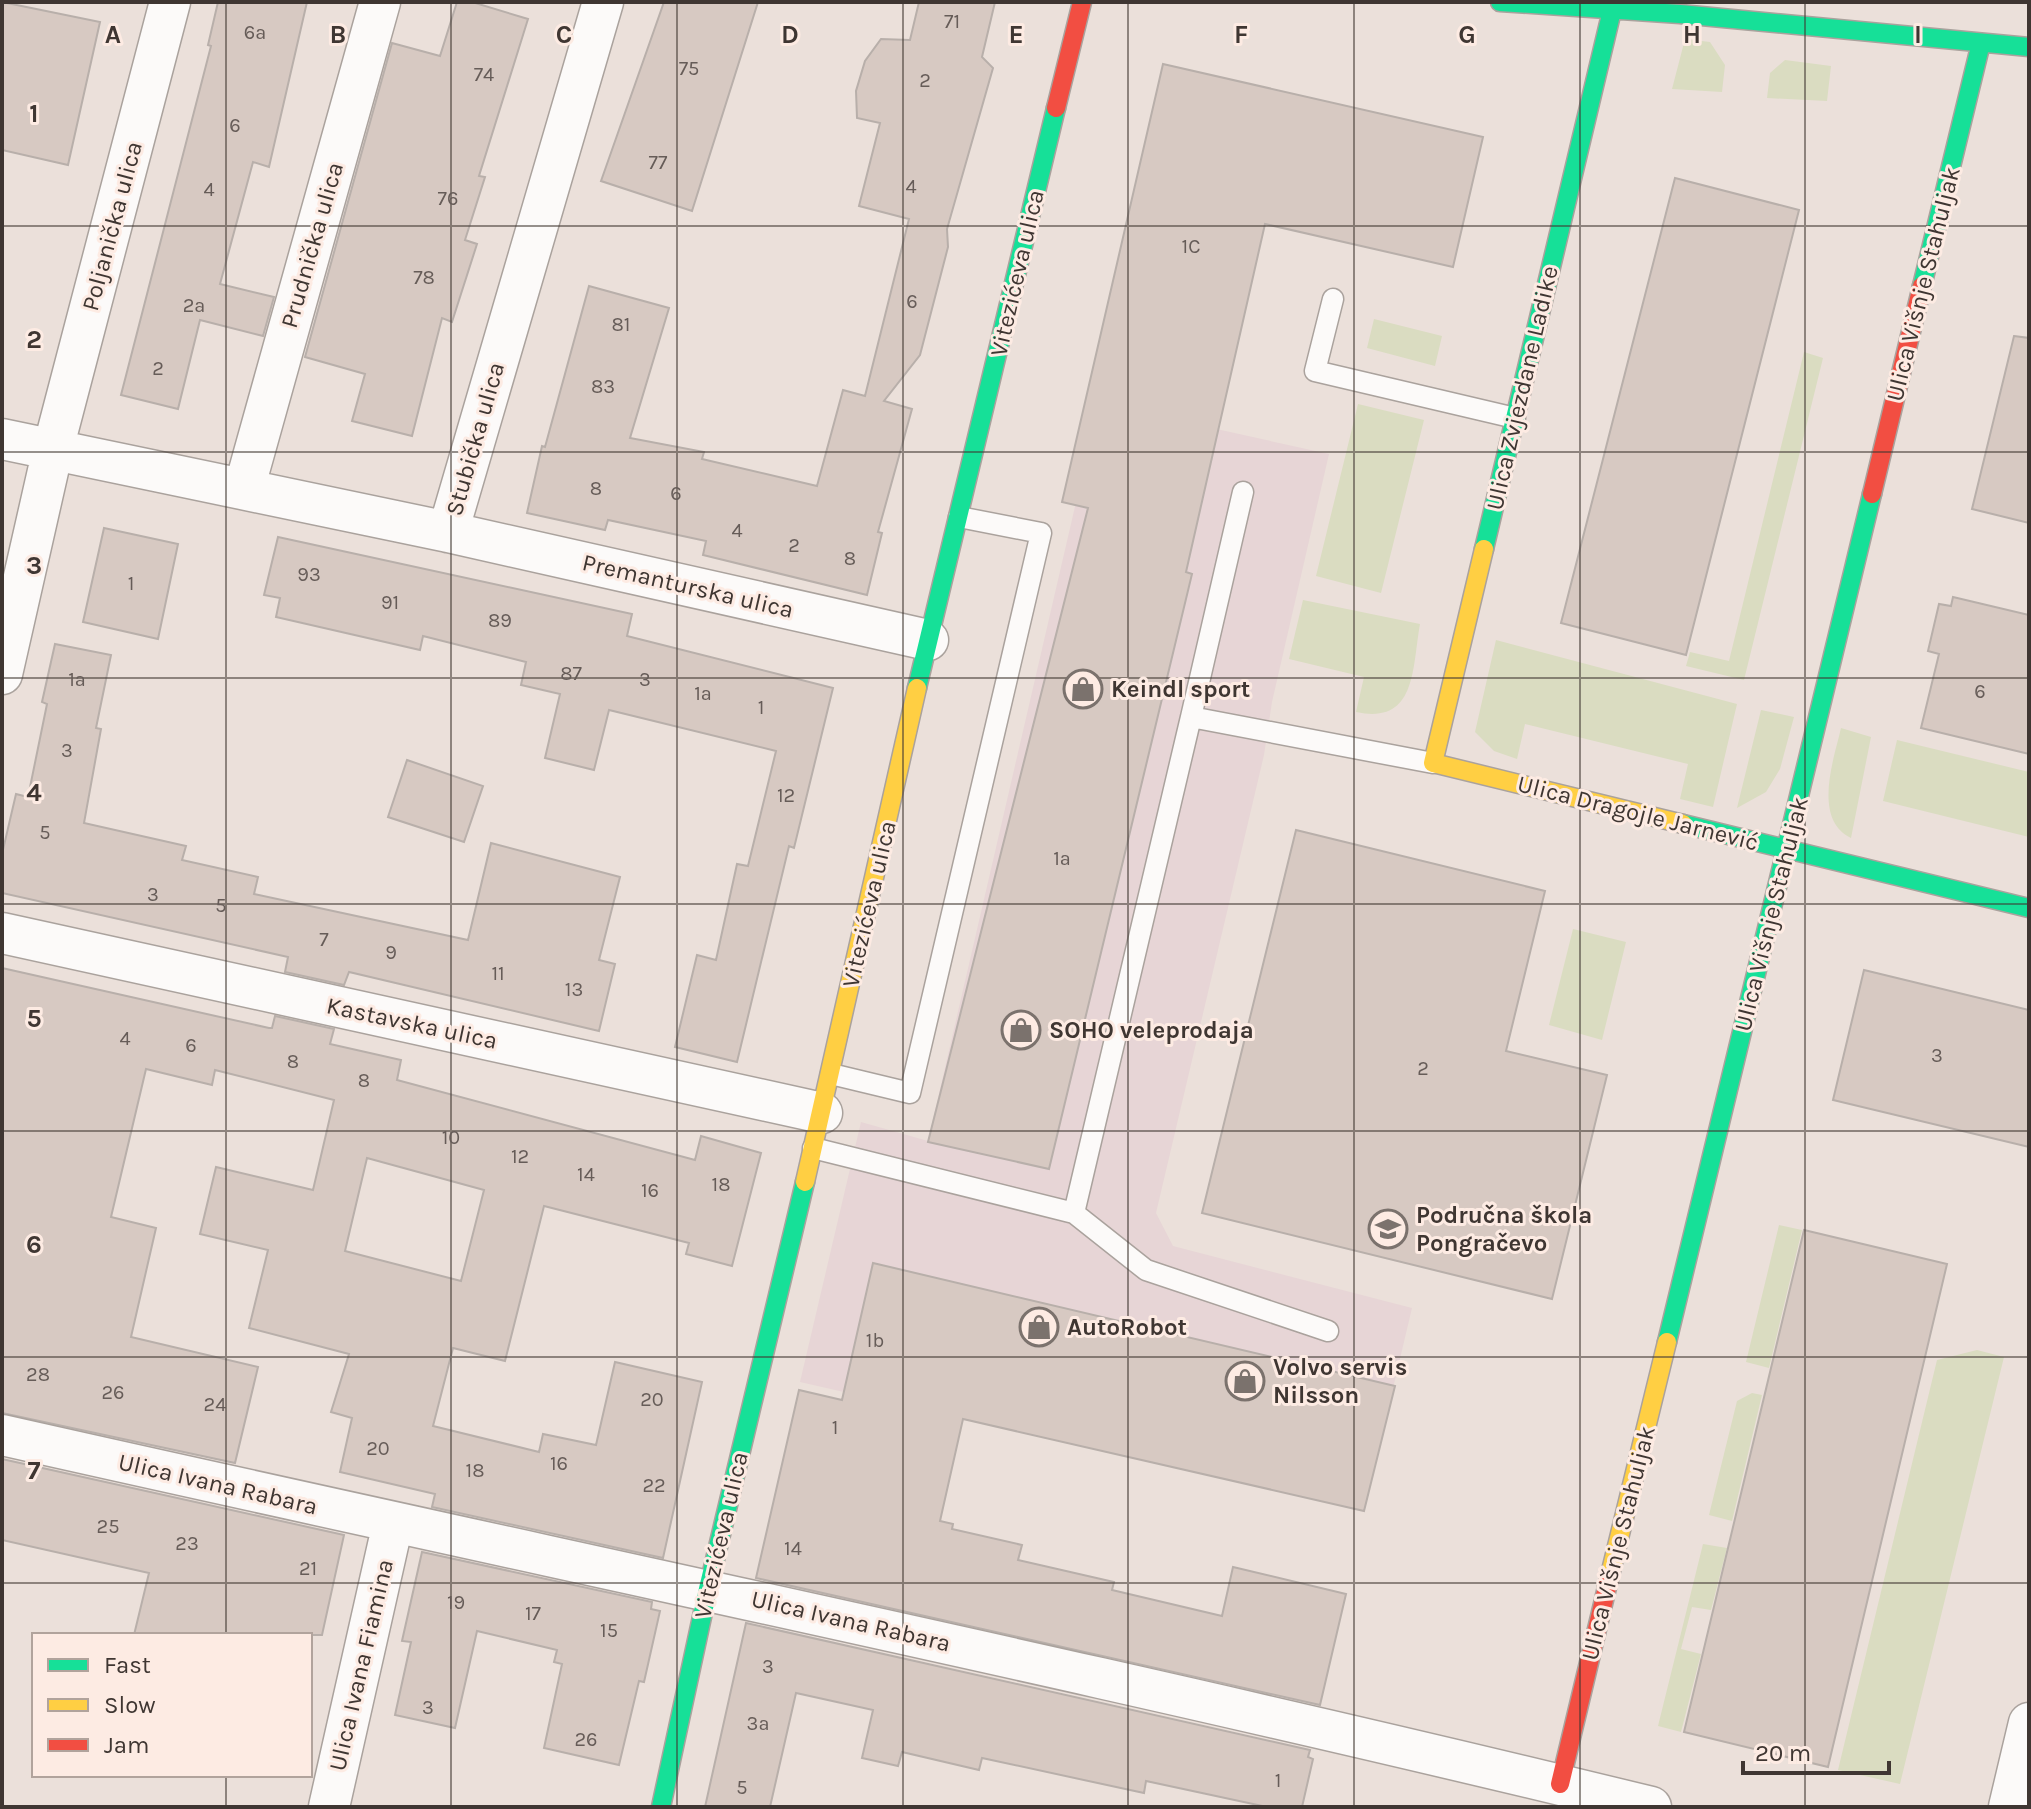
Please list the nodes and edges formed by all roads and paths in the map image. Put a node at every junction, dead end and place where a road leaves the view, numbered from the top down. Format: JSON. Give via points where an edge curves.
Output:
{"nodes":[{"id":1,"x":170,"y":2,"type":"edge"},
{"id":2,"x":380,"y":2,"type":"edge"},
{"id":3,"x":603,"y":2,"type":"edge"},
{"id":4,"x":1082,"y":2,"type":"edge"},
{"id":5,"x":1500,"y":2,"type":"edge"},
{"id":6,"x":1612,"y":7,"type":"edge"},
{"id":7,"x":1981,"y":43,"type":"junction"},
{"id":8,"x":2029,"y":47,"type":"edge"},
{"id":9,"x":1333,"y":299,"type":"dead end"},
{"id":10,"x":1515,"y":418,"type":"junction"},
{"id":11,"x":2,"y":439,"type":"edge"},
{"id":12,"x":53,"y":449,"type":"junction"},
{"id":13,"x":244,"y":489,"type":"junction"},
{"id":14,"x":1243,"y":492,"type":"dead end"},
{"id":15,"x":959,"y":517,"type":"junction"},
{"id":16,"x":448,"y":532,"type":"junction"},
{"id":17,"x":928,"y":640,"type":"junction"},
{"id":18,"x":2,"y":674,"type":"edge"},
{"id":19,"x":1191,"y":717,"type":"junction"},
{"id":20,"x":1433,"y":763,"type":"junction"},
{"id":21,"x":1787,"y":850,"type":"junction"},
{"id":22,"x":2029,"y":908,"type":"edge"},
{"id":23,"x":2,"y":933,"type":"edge"},
{"id":24,"x":831,"y":1074,"type":"junction"},
{"id":25,"x":818,"y":1130,"type":"junction"},
{"id":26,"x":1074,"y":1213,"type":"junction"},
{"id":27,"x":1328,"y":1331,"type":"dead end"},
{"id":28,"x":2,"y":1435,"type":"edge"},
{"id":29,"x":393,"y":1523,"type":"junction"},
{"id":30,"x":708,"y":1589,"type":"junction"},
{"id":31,"x":2029,"y":1723,"type":"edge"},
{"id":32,"x":1558,"y":1796,"type":"edge"},
{"id":33,"x":329,"y":1807,"type":"edge"},
{"id":34,"x":661,"y":1807,"type":"edge"},
{"id":35,"x":1651,"y":1807,"type":"edge"},
{"id":36,"x":2009,"y":1807,"type":"edge"}],
"edges":[{"from":1,"to":12,"type":"street","name":"Poljanička ulica"},
{"from":2,"to":13,"type":"street","name":"Prudnička ulica"},
{"from":3,"to":16,"type":"street","name":"Stubička ulica"},
{"from":4,"to":15,"type":"street","name":"Vitezićeva ulica"},
{"from":5,"to":6,"type":"street"},
{"from":6,"to":7,"type":"street"},
{"from":6,"to":10,"type":"street","name":"Ulica Zvjezdane Ladike"},
{"from":7,"to":8,"type":"street"},
{"from":7,"to":21,"type":"street","name":"Ulica Višnje Stahuljak"},
{"from":9,"to":10,"type":"lane","via":[[1315,371]]},
{"from":10,"to":20,"type":"street","name":"Ulica Zvjezdane Ladike"},
{"from":11,"to":12,"type":"street","name":"Stubička ulica"},
{"from":12,"to":13,"type":"street","name":"Stubička ulica"},
{"from":12,"to":18,"type":"street","name":"Poljanička ulica"},
{"from":13,"to":16,"type":"street","name":"Stubička ulica"},
{"from":14,"to":19,"type":"lane"},
{"from":15,"to":17,"type":"street","name":"Vitezićeva ulica"},
{"from":15,"to":24,"type":"lane","via":[[1041,533],[910,1093]]},
{"from":16,"to":17,"type":"street","name":"Premanturska ulica"},
{"from":17,"to":24,"type":"street","name":"Vitezićeva ulica"},
{"from":19,"to":20,"type":"lane"},
{"from":19,"to":26,"type":"lane"},
{"from":20,"to":21,"type":"street","name":"Ulica Dragojle Jarnević"},
{"from":21,"to":22,"type":"street","name":"Ulica Dragojle Jarnević"},
{"from":21,"to":32,"type":"street","name":"Ulica Višnje Stahuljak"},
{"from":23,"to":25,"type":"street","name":"Kastavska ulica"},
{"from":24,"to":25,"type":"street","name":"Vitezićeva ulica"},
{"from":25,"to":26,"type":"lane"},
{"from":25,"to":30,"type":"street","name":"Vitezićeva ulica"},
{"from":26,"to":27,"type":"lane","via":[[1146,1270]]},
{"from":28,"to":29,"type":"street","name":"Ulica Ivana Rabara"},
{"from":29,"to":30,"type":"street","name":"Ulica Ivana Rabara"},
{"from":29,"to":33,"type":"street","name":"Ulica Ivana Fiamina"},
{"from":30,"to":32,"type":"street","name":"Ulica Ivana Rabara"},
{"from":30,"to":34,"type":"street","name":"Vitezićeva ulica"},
{"from":31,"to":36,"type":"street"},
{"from":32,"to":35,"type":"street","name":"Ulica Ivana Rabara"}]}
